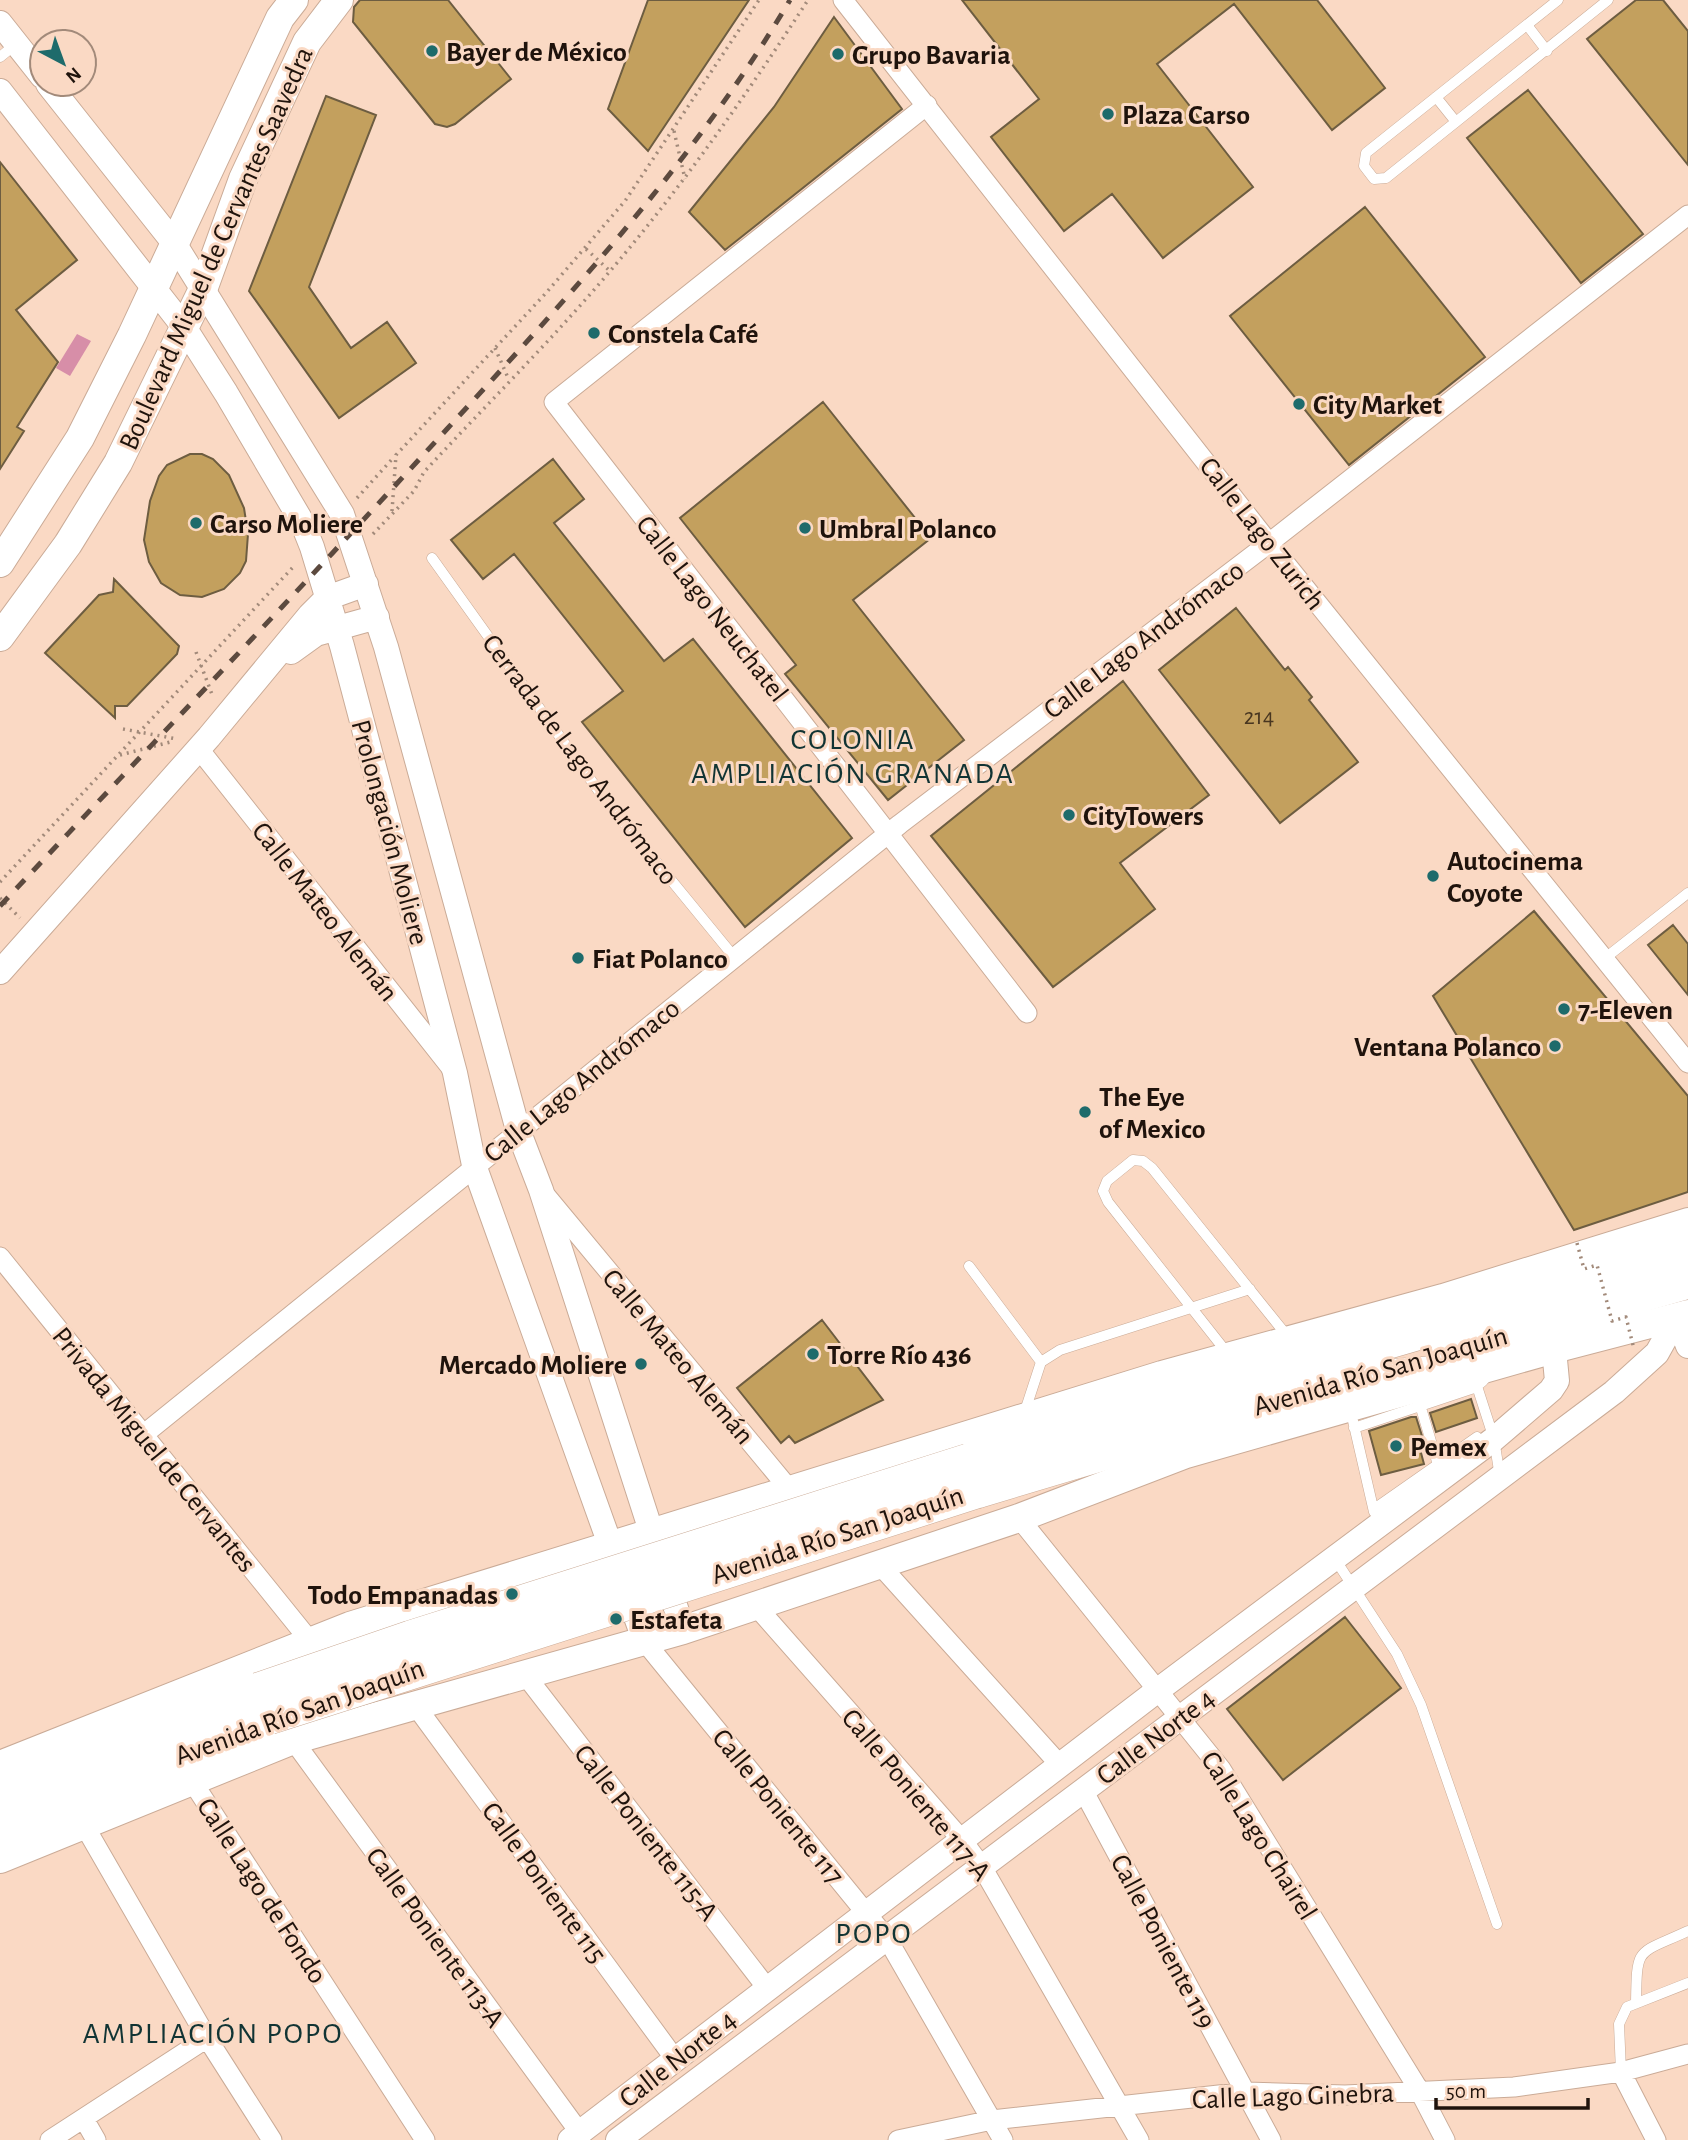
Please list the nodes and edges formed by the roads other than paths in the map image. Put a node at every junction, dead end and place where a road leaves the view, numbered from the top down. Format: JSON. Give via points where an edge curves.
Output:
{"nodes":[{"id":1,"x":294,"y":0,"type":"edge"},
{"id":2,"x":339,"y":0,"type":"edge"},
{"id":3,"x":843,"y":0,"type":"edge"},
{"id":4,"x":1558,"y":0,"type":"edge"},
{"id":5,"x":1608,"y":0,"type":"edge"},
{"id":6,"x":0,"y":23,"type":"edge"},
{"id":7,"x":1527,"y":25,"type":"junction"},
{"id":8,"x":8,"y":50,"type":"edge"},
{"id":9,"x":1547,"y":51,"type":"junction"},
{"id":10,"x":28,"y":65,"type":"edge"},
{"id":11,"x":0,"y":91,"type":"edge"},
{"id":12,"x":1436,"y":97,"type":"junction"},
{"id":13,"x":59,"y":98,"type":"edge"},
{"id":14,"x":927,"y":105,"type":"junction"},
{"id":15,"x":1456,"y":122,"type":"junction"},
{"id":16,"x":1688,"y":215,"type":"edge"},
{"id":17,"x":174,"y":243,"type":"junction"},
{"id":18,"x":154,"y":285,"type":"junction"},
{"id":19,"x":204,"y":288,"type":"junction"},
{"id":20,"x":184,"y":327,"type":"junction"},
{"id":21,"x":28,"y":519,"type":"junction"},
{"id":22,"x":1269,"y":543,"type":"junction"},
{"id":23,"x":68,"y":544,"type":"junction"},
{"id":24,"x":432,"y":558,"type":"dead end"},
{"id":25,"x":0,"y":563,"type":"edge"},
{"id":26,"x":366,"y":584,"type":"junction"},
{"id":27,"x":327,"y":598,"type":"junction"},
{"id":28,"x":377,"y":617,"type":"junction"},
{"id":29,"x":337,"y":629,"type":"junction"},
{"id":30,"x":0,"y":637,"type":"edge"},
{"id":31,"x":262,"y":673,"type":"junction"},
{"id":32,"x":189,"y":744,"type":"junction"},
{"id":33,"x":888,"y":834,"type":"junction"},
{"id":34,"x":1688,"y":893,"type":"edge"},
{"id":35,"x":735,"y":958,"type":"junction"},
{"id":36,"x":1604,"y":959,"type":"junction"},
{"id":37,"x":0,"y":972,"type":"edge"},
{"id":38,"x":1027,"y":1013,"type":"dead end"},
{"id":39,"x":1688,"y":1063,"type":"edge"},
{"id":40,"x":455,"y":1073,"type":"junction"},
{"id":41,"x":518,"y":1130,"type":"junction"},
{"id":42,"x":474,"y":1165,"type":"junction"},
{"id":43,"x":541,"y":1190,"type":"junction"},
{"id":44,"x":1688,"y":1222,"type":"edge"},
{"id":45,"x":1688,"y":1253,"type":"edge"},
{"id":46,"x":0,"y":1258,"type":"edge"},
{"id":47,"x":969,"y":1266,"type":"dead end"},
{"id":48,"x":1688,"y":1280,"type":"edge"},
{"id":49,"x":1250,"y":1289,"type":"junction"},
{"id":50,"x":1443,"y":1298,"type":"junction"},
{"id":51,"x":1192,"y":1308,"type":"junction"},
{"id":52,"x":1682,"y":1316,"type":"edge"},
{"id":53,"x":1290,"y":1340,"type":"junction"},
{"id":54,"x":1688,"y":1346,"type":"edge"},
{"id":55,"x":1554,"y":1349,"type":"junction"},
{"id":56,"x":1230,"y":1356,"type":"junction"},
{"id":57,"x":1041,"y":1363,"type":"junction"},
{"id":58,"x":1475,"y":1380,"type":"junction"},
{"id":59,"x":1351,"y":1391,"type":"junction"},
{"id":60,"x":1417,"y":1397,"type":"junction"},
{"id":61,"x":1022,"y":1418,"type":"junction"},
{"id":62,"x":1492,"y":1433,"type":"junction"},
{"id":63,"x":143,"y":1435,"type":"junction"},
{"id":64,"x":1440,"y":1471,"type":"junction"},
{"id":65,"x":1500,"y":1478,"type":"junction"},
{"id":66,"x":790,"y":1490,"type":"junction"},
{"id":67,"x":1376,"y":1517,"type":"junction"},
{"id":68,"x":1019,"y":1518,"type":"junction"},
{"id":69,"x":654,"y":1533,"type":"junction"},
{"id":70,"x":612,"y":1545,"type":"junction"},
{"id":71,"x":1334,"y":1559,"type":"junction"},
{"id":72,"x":878,"y":1564,"type":"junction"},
{"id":73,"x":1355,"y":1587,"type":"junction"},
{"id":74,"x":757,"y":1606,"type":"junction"},
{"id":75,"x":350,"y":1626,"type":"junction"},
{"id":76,"x":683,"y":1630,"type":"junction"},
{"id":77,"x":310,"y":1641,"type":"junction"},
{"id":78,"x":645,"y":1642,"type":"junction"},
{"id":79,"x":526,"y":1676,"type":"junction"},
{"id":80,"x":1158,"y":1690,"type":"junction"},
{"id":81,"x":415,"y":1705,"type":"junction"},
{"id":82,"x":376,"y":1715,"type":"junction"},
{"id":83,"x":274,"y":1716,"type":"junction"},
{"id":84,"x":1181,"y":1716,"type":"junction"},
{"id":85,"x":0,"y":1764,"type":"edge"},
{"id":86,"x":1060,"y":1765,"type":"junction"},
{"id":87,"x":192,"y":1781,"type":"junction"},
{"id":88,"x":1083,"y":1790,"type":"junction"},
{"id":89,"x":0,"y":1798,"type":"edge"},
{"id":90,"x":84,"y":1825,"type":"junction"},
{"id":91,"x":0,"y":1829,"type":"edge"},
{"id":92,"x":962,"y":1840,"type":"junction"},
{"id":93,"x":0,"y":1859,"type":"edge"},
{"id":94,"x":982,"y":1867,"type":"junction"},
{"id":95,"x":868,"y":1914,"type":"junction"},
{"id":96,"x":1497,"y":1924,"type":"dead end"},
{"id":97,"x":1688,"y":1931,"type":"edge"},
{"id":98,"x":888,"y":1940,"type":"junction"},
{"id":99,"x":1688,"y":1983,"type":"edge"},
{"id":100,"x":767,"y":1988,"type":"junction"},
{"id":101,"x":1636,"y":2003,"type":"junction"},
{"id":102,"x":207,"y":2038,"type":"junction"},
{"id":103,"x":1688,"y":2054,"type":"edge"},
{"id":104,"x":675,"y":2059,"type":"junction"},
{"id":105,"x":1621,"y":2072,"type":"junction"},
{"id":106,"x":1419,"y":2090,"type":"junction"},
{"id":107,"x":1246,"y":2092,"type":"junction"},
{"id":108,"x":1120,"y":2104,"type":"junction"},
{"id":109,"x":83,"y":2119,"type":"junction"},
{"id":110,"x":992,"y":2120,"type":"junction"},
{"id":111,"x":575,"y":2136,"type":"edge"},
{"id":112,"x":50,"y":2140,"type":"edge"},
{"id":113,"x":96,"y":2140,"type":"edge"},
{"id":114,"x":272,"y":2140,"type":"edge"},
{"id":115,"x":425,"y":2140,"type":"edge"},
{"id":116,"x":618,"y":2140,"type":"edge"},
{"id":117,"x":898,"y":2140,"type":"edge"},
{"id":118,"x":1003,"y":2140,"type":"edge"},
{"id":119,"x":1139,"y":2140,"type":"edge"},
{"id":120,"x":1271,"y":2140,"type":"edge"},
{"id":121,"x":1445,"y":2140,"type":"edge"},
{"id":122,"x":1656,"y":2140,"type":"edge"}],
"edges":[{"from":1,"to":17,"type":"main road","name":"Boulevard Miguel de Cervantes Saavedra","via":[[281,18]]},
{"from":2,"to":19,"type":"main road","name":"Boulevard Miguel de Cervantes Saavedra","via":[[307,43],[243,179]]},
{"from":3,"to":14,"type":"street","name":"Calle Lago Zurich"},
{"from":4,"to":7,"type":"lane"},
{"from":5,"to":9,"type":"lane"},
{"from":6,"to":8,"type":"street"},
{"from":7,"to":9,"type":"lane"},
{"from":7,"to":12,"type":"lane"},
{"from":8,"to":10,"type":"street"},
{"from":9,"to":15,"type":"lane"},
{"from":11,"to":18,"type":"street","name":"Prolongación Moliere"},
{"from":12,"to":15,"type":"lane"},
{"from":12,"to":15,"type":"lane","via":[[1366,153],[1364,166],[1374,179],[1386,178]]},
{"from":13,"to":17,"type":"street","name":"Prolongación Moliere"},
{"from":14,"to":22,"type":"street","name":"Calle Lago Zurich"},
{"from":14,"to":33,"type":"street","name":"Calle Lago Neuchatel","via":[[554,402]]},
{"from":16,"to":22,"type":"street","name":"Calle Lago Andrómaco"},
{"from":17,"to":18,"type":"main road","name":"Boulevard Miguel de Cervantes Saavedra"},
{"from":17,"to":19,"type":"street","name":"Prolongación Moliere"},
{"from":18,"to":20,"type":"street","name":"Prolongación Moliere"},
{"from":18,"to":21,"type":"main road","name":"Boulevard Miguel de Cervantes Saavedra","via":[[80,438]]},
{"from":19,"to":20,"type":"main road","name":"Boulevard Miguel de Cervantes Saavedra"},
{"from":19,"to":26,"type":"street","name":"Prolongación Moliere","via":[[342,514]]},
{"from":20,"to":23,"type":"main road","name":"Boulevard Miguel de Cervantes Saavedra","via":[[118,463]]},
{"from":20,"to":27,"type":"street","name":"Prolongación Moliere","via":[[302,522]]},
{"from":21,"to":23,"type":"main road"},
{"from":21,"to":25,"type":"main road","name":"Boulevard Miguel de Cervantes Saavedra"},
{"from":22,"to":33,"type":"street","name":"Calle Lago Andrómaco"},
{"from":22,"to":36,"type":"street","name":"Calle Lago Zurich"},
{"from":23,"to":30,"type":"main road","name":"Boulevard Miguel de Cervantes Saavedra"},
{"from":24,"to":35,"type":"lane","name":"Cerrada de Lago Andrómaco","via":[[603,797]]},
{"from":26,"to":27,"type":"street"},
{"from":26,"to":28,"type":"street","name":"Prolongación Moliere"},
{"from":27,"to":29,"type":"street","name":"Prolongación Moliere"},
{"from":27,"to":31,"type":"street"},
{"from":28,"to":29,"type":"street"},
{"from":28,"to":41,"type":"street","name":"Prolongación Moliere"},
{"from":29,"to":31,"type":"street","via":[[316,634]]},
{"from":29,"to":40,"type":"street","name":"Prolongación Moliere"},
{"from":31,"to":32,"type":"street"},
{"from":32,"to":37,"type":"street"},
{"from":32,"to":40,"type":"street","name":"Calle Mateo Alemán"},
{"from":33,"to":35,"type":"street","name":"Calle Lago Andrómaco"},
{"from":33,"to":38,"type":"street","name":"Calle Lago Neuchatel"},
{"from":34,"to":36,"type":"lane"},
{"from":35,"to":41,"type":"street","name":"Calle Lago Andrómaco"},
{"from":36,"to":39,"type":"street","name":"Calle Lago Zurich"},
{"from":40,"to":42,"type":"street","name":"Prolongación Moliere"},
{"from":41,"to":42,"type":"street","name":"Calle Lago Andrómaco"},
{"from":41,"to":43,"type":"street","name":"Prolongación Moliere"},
{"from":42,"to":63,"type":"street","name":"Calle Lago Andrómaco"},
{"from":42,"to":70,"type":"street","name":"Prolongación Moliere"},
{"from":43,"to":66,"type":"street","name":"Calle Mateo Alemán"},
{"from":43,"to":69,"type":"street","name":"Prolongación Moliere"},
{"from":44,"to":50,"type":"main road","name":"Avenida Río San Joaquín"},
{"from":45,"to":59,"type":"highway","name":"Avenida Río San Joaquín"},
{"from":46,"to":63,"type":"street","name":"Privada Miguel de Cervantes"},
{"from":47,"to":57,"type":"lane"},
{"from":48,"to":59,"type":"highway","name":"Avenida Río San Joaquín"},
{"from":49,"to":51,"type":"lane"},
{"from":49,"to":51,"type":"lane","via":[[1152,1168],[1133,1160],[1107,1181],[1103,1191]]},
{"from":49,"to":53,"type":"lane"},
{"from":50,"to":53,"type":"main road","name":"Avenida Río San Joaquín"},
{"from":50,"to":59,"type":"highway"},
{"from":51,"to":56,"type":"lane"},
{"from":51,"to":57,"type":"lane","via":[[1060,1350]]},
{"from":52,"to":54,"type":"street"},
{"from":52,"to":55,"type":"main road","name":"Avenida Río San Joaquín"},
{"from":52,"to":65,"type":"street","name":"Calle Norte 4","via":[[1644,1366]]},
{"from":53,"to":56,"type":"main road","name":"Avenida Río San Joaquín"},
{"from":55,"to":58,"type":"main road","name":"Avenida Río San Joaquín"},
{"from":55,"to":62,"type":"street","name":"Calle Norte 4","via":[[1557,1381],[1542,1400]]},
{"from":56,"to":61,"type":"main road","name":"Avenida Río San Joaquín"},
{"from":57,"to":61,"type":"lane"},
{"from":58,"to":59,"type":"highway","via":[[1433,1373]]},
{"from":58,"to":60,"type":"main road","name":"Avenida Río San Joaquín"},
{"from":58,"to":62,"type":"lane"},
{"from":59,"to":60,"type":"main road","name":"Avenida Río San Joaquín"},
{"from":59,"to":67,"type":"lane"},
{"from":59,"to":68,"type":"main road","name":"Avenida Río San Joaquín"},
{"from":59,"to":83,"type":"highway","name":"Avenida Río San Joaquín","bridge":true,"via":[[972,1476]]},
{"from":60,"to":64,"type":"lane"},
{"from":61,"to":66,"type":"main road","name":"Avenida Río San Joaquín"},
{"from":62,"to":64,"type":"street","name":"Calle Norte 4"},
{"from":62,"to":65,"type":"lane"},
{"from":63,"to":77,"type":"street","name":"Privada Miguel de Cervantes"},
{"from":64,"to":67,"type":"street","name":"Calle Norte 4"},
{"from":65,"to":73,"type":"street","name":"Calle Norte 4"},
{"from":66,"to":69,"type":"main road","name":"Avenida Río San Joaquín"},
{"from":67,"to":71,"type":"street","name":"Calle Norte 4"},
{"from":68,"to":72,"type":"main road","name":"Avenida Río San Joaquín"},
{"from":68,"to":80,"type":"street","name":"Calle Lago Chairel"},
{"from":69,"to":70,"type":"main road","name":"Avenida Río San Joaquín"},
{"from":69,"to":76,"type":"street","name":"Prolongación Moliere"},
{"from":70,"to":75,"type":"main road","name":"Avenida Río San Joaquín"},
{"from":70,"to":78,"type":"street","name":"Prolongación Moliere"},
{"from":71,"to":73,"type":"lane"},
{"from":71,"to":80,"type":"street","name":"Calle Norte 4"},
{"from":72,"to":74,"type":"main road","name":"Avenida Río San Joaquín"},
{"from":72,"to":86,"type":"street"},
{"from":73,"to":84,"type":"street","name":"Calle Norte 4"},
{"from":73,"to":96,"type":"lane","via":[[1397,1654],[1421,1705]]},
{"from":74,"to":76,"type":"main road","name":"Avenida Río San Joaquín"},
{"from":74,"to":92,"type":"street","name":"Calle Poniente 117-A"},
{"from":75,"to":77,"type":"main road","name":"Avenida Río San Joaquín"},
{"from":75,"to":82,"type":"main road","via":[[363,1641],[374,1669]]},
{"from":76,"to":78,"type":"main road","name":"Avenida Río San Joaquín"},
{"from":77,"to":85,"type":"main road","name":"Avenida Río San Joaquín"},
{"from":78,"to":79,"type":"main road","name":"Avenida Río San Joaquín"},
{"from":78,"to":95,"type":"street","name":"Calle Poniente 117"},
{"from":79,"to":81,"type":"main road","name":"Avenida Río San Joaquín"},
{"from":79,"to":100,"type":"street","name":"Calle Poniente 115-A"},
{"from":80,"to":84,"type":"street","name":"Calle Lago Chairel"},
{"from":80,"to":86,"type":"street","name":"Calle Norte 4"},
{"from":81,"to":82,"type":"main road","name":"Avenida Río San Joaquín"},
{"from":81,"to":104,"type":"street","name":"Calle Poniente 115"},
{"from":82,"to":83,"type":"main road","name":"Avenida Río San Joaquín"},
{"from":83,"to":87,"type":"main road","name":"Avenida Río San Joaquín"},
{"from":83,"to":89,"type":"highway","name":"Avenida Río San Joaquín"},
{"from":83,"to":91,"type":"highway","name":"Avenida Río San Joaquín"},
{"from":83,"to":111,"type":"street","name":"Calle Poniente 113-A"},
{"from":84,"to":88,"type":"street","name":"Calle Norte 4"},
{"from":84,"to":106,"type":"street","name":"Calle Lago Chairel","via":[[1221,1769]]},
{"from":86,"to":92,"type":"street","name":"Calle Norte 4"},
{"from":87,"to":90,"type":"main road","name":"Avenida Río San Joaquín"},
{"from":87,"to":115,"type":"street","name":"Calle Lago de Fondo"},
{"from":88,"to":94,"type":"street","name":"Calle Norte 4"},
{"from":88,"to":107,"type":"street","name":"Calle Poniente 119"},
{"from":90,"to":93,"type":"main road","name":"Avenida Río San Joaquín"},
{"from":90,"to":102,"type":"street"},
{"from":92,"to":94,"type":"street","name":"Calle Poniente 117-A"},
{"from":92,"to":95,"type":"street","name":"Calle Norte 4"},
{"from":94,"to":98,"type":"street","name":"Calle Norte 4"},
{"from":94,"to":108,"type":"street","name":"Calle Poniente 117-A"},
{"from":95,"to":98,"type":"street","name":"Calle Poniente 117"},
{"from":95,"to":100,"type":"street","name":"Calle Norte 4"},
{"from":97,"to":101,"type":"lane","via":[[1642,1952],[1637,1962]]},
{"from":98,"to":110,"type":"street","name":"Calle Poniente 117"},
{"from":98,"to":116,"type":"street","name":"Calle Norte 4"},
{"from":99,"to":101,"type":"lane"},
{"from":100,"to":104,"type":"street","name":"Calle Norte 4"},
{"from":101,"to":105,"type":"lane","via":[[1627,2007],[1619,2024]]},
{"from":102,"to":109,"type":"street"},
{"from":102,"to":114,"type":"street"},
{"from":103,"to":105,"type":"street","name":"Calle Lago Ginebra"},
{"from":104,"to":111,"type":"street","name":"Calle Norte 4"},
{"from":105,"to":106,"type":"street","name":"Calle Lago Ginebra","via":[[1514,2087]]},
{"from":105,"to":122,"type":"street"},
{"from":106,"to":107,"type":"street","name":"Calle Lago Ginebra","via":[[1345,2095]]},
{"from":106,"to":121,"type":"street","name":"Calle Lago Chairel"},
{"from":107,"to":108,"type":"street","name":"Calle Lago Ginebra"},
{"from":107,"to":120,"type":"street","name":"Calle Poniente 119"},
{"from":108,"to":110,"type":"street","name":"Calle Lago Ginebra"},
{"from":108,"to":119,"type":"street","name":"Calle Poniente 117-A"},
{"from":109,"to":112,"type":"street"},
{"from":109,"to":113,"type":"street"},
{"from":110,"to":117,"type":"street","name":"Calle Lago Ginebra"},
{"from":110,"to":118,"type":"street","name":"Calle Poniente 117"}]}
